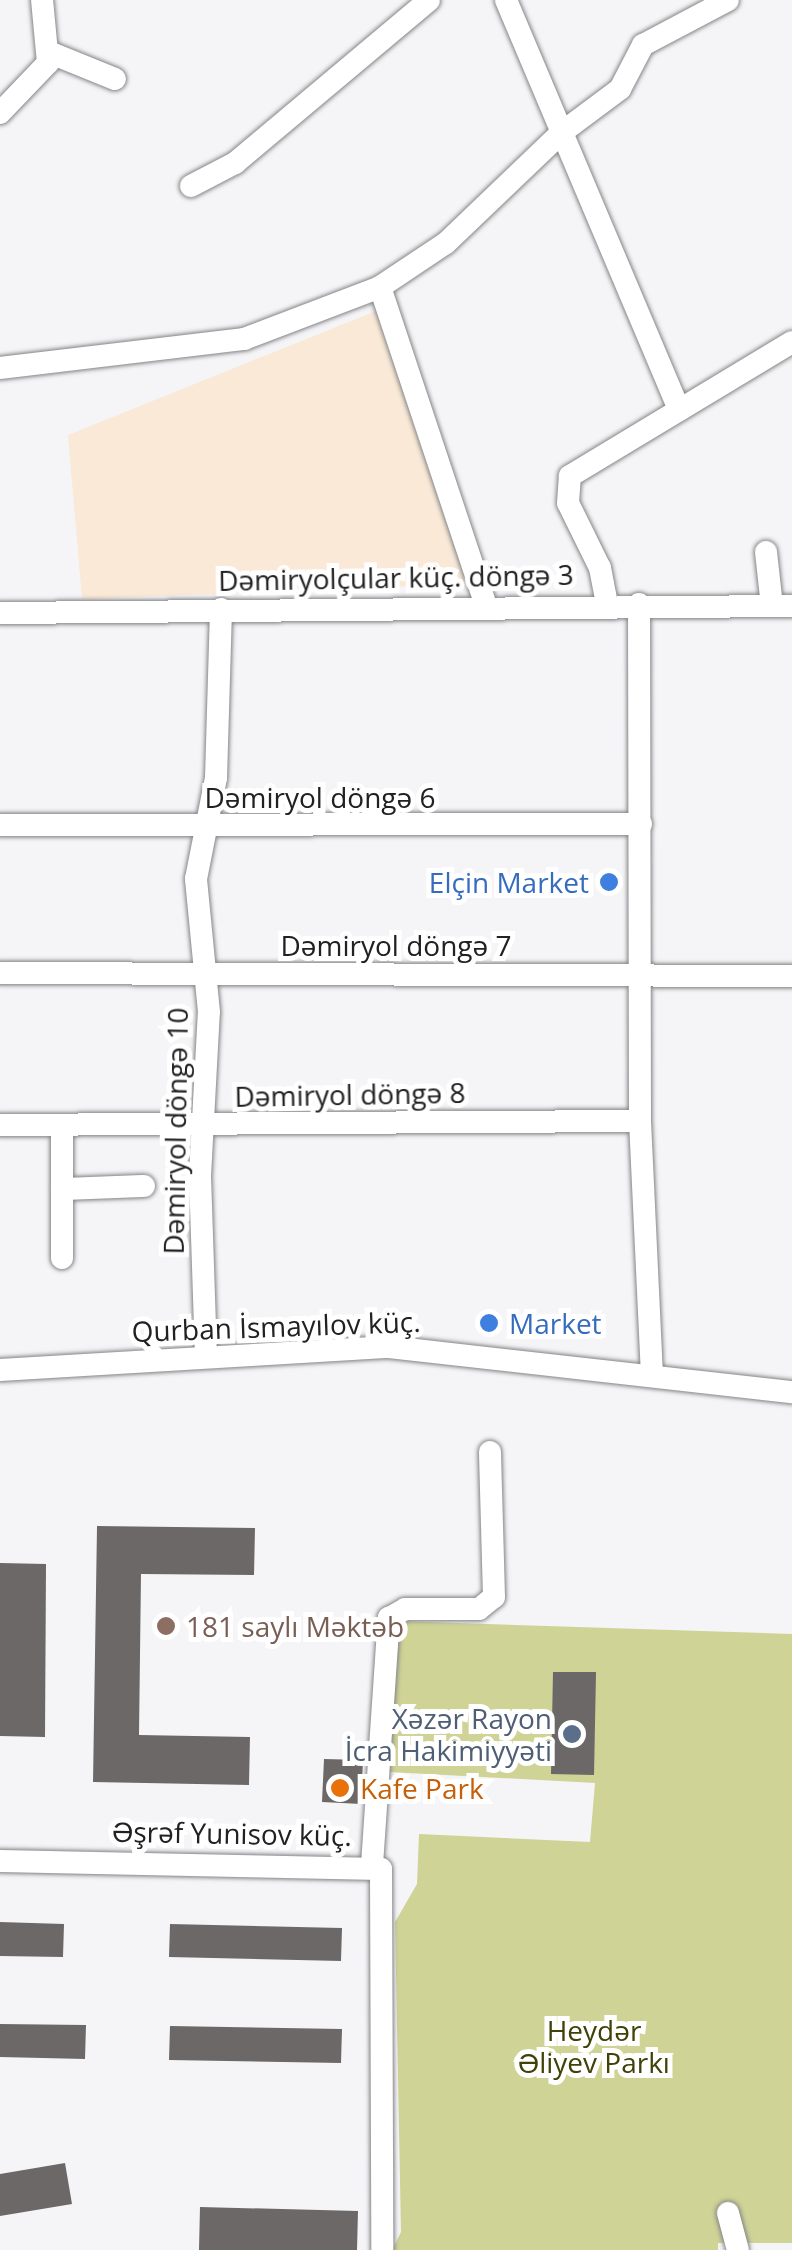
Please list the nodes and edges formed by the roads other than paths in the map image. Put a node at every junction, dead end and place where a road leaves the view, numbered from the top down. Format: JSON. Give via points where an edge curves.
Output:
{"nodes":[{"id":1,"x":42,"y":0,"type":"edge"},
{"id":2,"x":428,"y":0,"type":"edge"},
{"id":3,"x":506,"y":0,"type":"edge"},
{"id":4,"x":728,"y":0,"type":"edge"},
{"id":5,"x":52,"y":53,"type":"junction"},
{"id":6,"x":115,"y":79,"type":"dead end"},
{"id":7,"x":0,"y":113,"type":"edge"},
{"id":8,"x":562,"y":133,"type":"junction"},
{"id":9,"x":191,"y":186,"type":"dead end"},
{"id":10,"x":380,"y":286,"type":"junction"},
{"id":11,"x":792,"y":342,"type":"edge"},
{"id":12,"x":0,"y":368,"type":"edge"},
{"id":13,"x":678,"y":410,"type":"junction"},
{"id":14,"x":766,"y":552,"type":"dead end"},
{"id":15,"x":485,"y":603,"type":"junction"},
{"id":16,"x":607,"y":604,"type":"junction"},
{"id":17,"x":639,"y":604,"type":"junction"},
{"id":18,"x":782,"y":606,"type":"edge"},
{"id":19,"x":222,"y":609,"type":"junction"},
{"id":20,"x":0,"y":612,"type":"edge"},
{"id":21,"x":641,"y":824,"type":"junction"},
{"id":22,"x":0,"y":825,"type":"edge"},
{"id":23,"x":204,"y":828,"type":"junction"},
{"id":24,"x":0,"y":973,"type":"edge"},
{"id":25,"x":639,"y":973,"type":"junction"},
{"id":26,"x":204,"y":976,"type":"junction"},
{"id":27,"x":792,"y":976,"type":"edge"},
{"id":28,"x":640,"y":1120,"type":"junction"},
{"id":29,"x":0,"y":1125,"type":"edge"},
{"id":30,"x":203,"y":1125,"type":"junction"},
{"id":31,"x":62,"y":1126,"type":"junction"},
{"id":32,"x":144,"y":1186,"type":"dead end"},
{"id":33,"x":62,"y":1189,"type":"junction"},
{"id":34,"x":62,"y":1258,"type":"dead end"},
{"id":35,"x":206,"y":1357,"type":"junction"},
{"id":36,"x":0,"y":1370,"type":"edge"},
{"id":37,"x":652,"y":1373,"type":"junction"},
{"id":38,"x":792,"y":1392,"type":"edge"},
{"id":39,"x":490,"y":1452,"type":"dead end"},
{"id":40,"x":0,"y":1861,"type":"edge"},
{"id":41,"x":372,"y":1866,"type":"junction"},
{"id":42,"x":728,"y":2212,"type":"dead end"},
{"id":43,"x":382,"y":2250,"type":"edge"},
{"id":44,"x":738,"y":2250,"type":"edge"}],
"edges":[{"from":1,"to":5,"type":"street"},
{"from":2,"to":9,"type":"street","via":[[235,162]]},
{"from":3,"to":8,"type":"street"},
{"from":4,"to":8,"type":"street","via":[[643,45],[628,82]]},
{"from":5,"to":6,"type":"street"},
{"from":5,"to":7,"type":"street"},
{"from":8,"to":10,"type":"street","via":[[446,244]]},
{"from":8,"to":13,"type":"street"},
{"from":10,"to":12,"type":"street","via":[[244,339]]},
{"from":10,"to":15,"type":"street"},
{"from":11,"to":13,"type":"street"},
{"from":13,"to":16,"type":"street","via":[[581,464],[565,489]]},
{"from":14,"to":18,"type":"street"},
{"from":15,"to":16,"type":"street","name":"Dəmiryolçular küç. döngə 3"},
{"from":15,"to":19,"type":"street","name":"Dəmiryolçular küç. döngə 3"},
{"from":16,"to":17,"type":"street","name":"Dəmiryolçular küç. döngə 3"},
{"from":17,"to":18,"type":"street","name":"Dəmiryolçular küç. döngə 3"},
{"from":17,"to":21,"type":"street"},
{"from":19,"to":20,"type":"street","name":"Dəmiryolçular küç. döngə 3"},
{"from":19,"to":23,"type":"street","name":"Dəmiryol döngə 10","via":[[217,764]]},
{"from":21,"to":23,"type":"street","name":"Dəmiryol döngə 6"},
{"from":21,"to":25,"type":"street"},
{"from":22,"to":23,"type":"street","name":"Dəmiryol döngə 6"},
{"from":23,"to":26,"type":"street","name":"Dəmiryol döngə 10","via":[[196,879]]},
{"from":24,"to":26,"type":"street","name":"Dəmiryol döngə 7"},
{"from":25,"to":26,"type":"street","name":"Dəmiryol döngə 7"},
{"from":25,"to":27,"type":"street","name":"Dəmiryol döngə 7"},
{"from":25,"to":28,"type":"street"},
{"from":26,"to":30,"type":"street","name":"Dəmiryol döngə 10"},
{"from":28,"to":30,"type":"street","name":"Dəmiryol döngə 8"},
{"from":28,"to":37,"type":"street"},
{"from":29,"to":31,"type":"street","name":"Dəmiryol döngə 8"},
{"from":30,"to":31,"type":"street","name":"Dəmiryol döngə 8"},
{"from":30,"to":35,"type":"street","name":"Dəmiryol döngə 10"},
{"from":31,"to":33,"type":"street"},
{"from":32,"to":33,"type":"street"},
{"from":33,"to":34,"type":"street"},
{"from":35,"to":36,"type":"street","name":"Qurban İsmayılov küç."},
{"from":35,"to":37,"type":"street","name":"Qurban İsmayılov küç.","via":[[389,1347]]},
{"from":37,"to":38,"type":"street","name":"Qurban İsmayılov küç."},
{"from":39,"to":41,"type":"street","via":[[494,1597],[479,1608],[405,1609],[388,1618]]},
{"from":40,"to":41,"type":"street","name":"Əşrəf Yunisov küç."},
{"from":41,"to":43,"type":"street","name":"Əşrəf Yunisov küç.","via":[[386,1890]]},
{"from":42,"to":44,"type":"street"}]}
